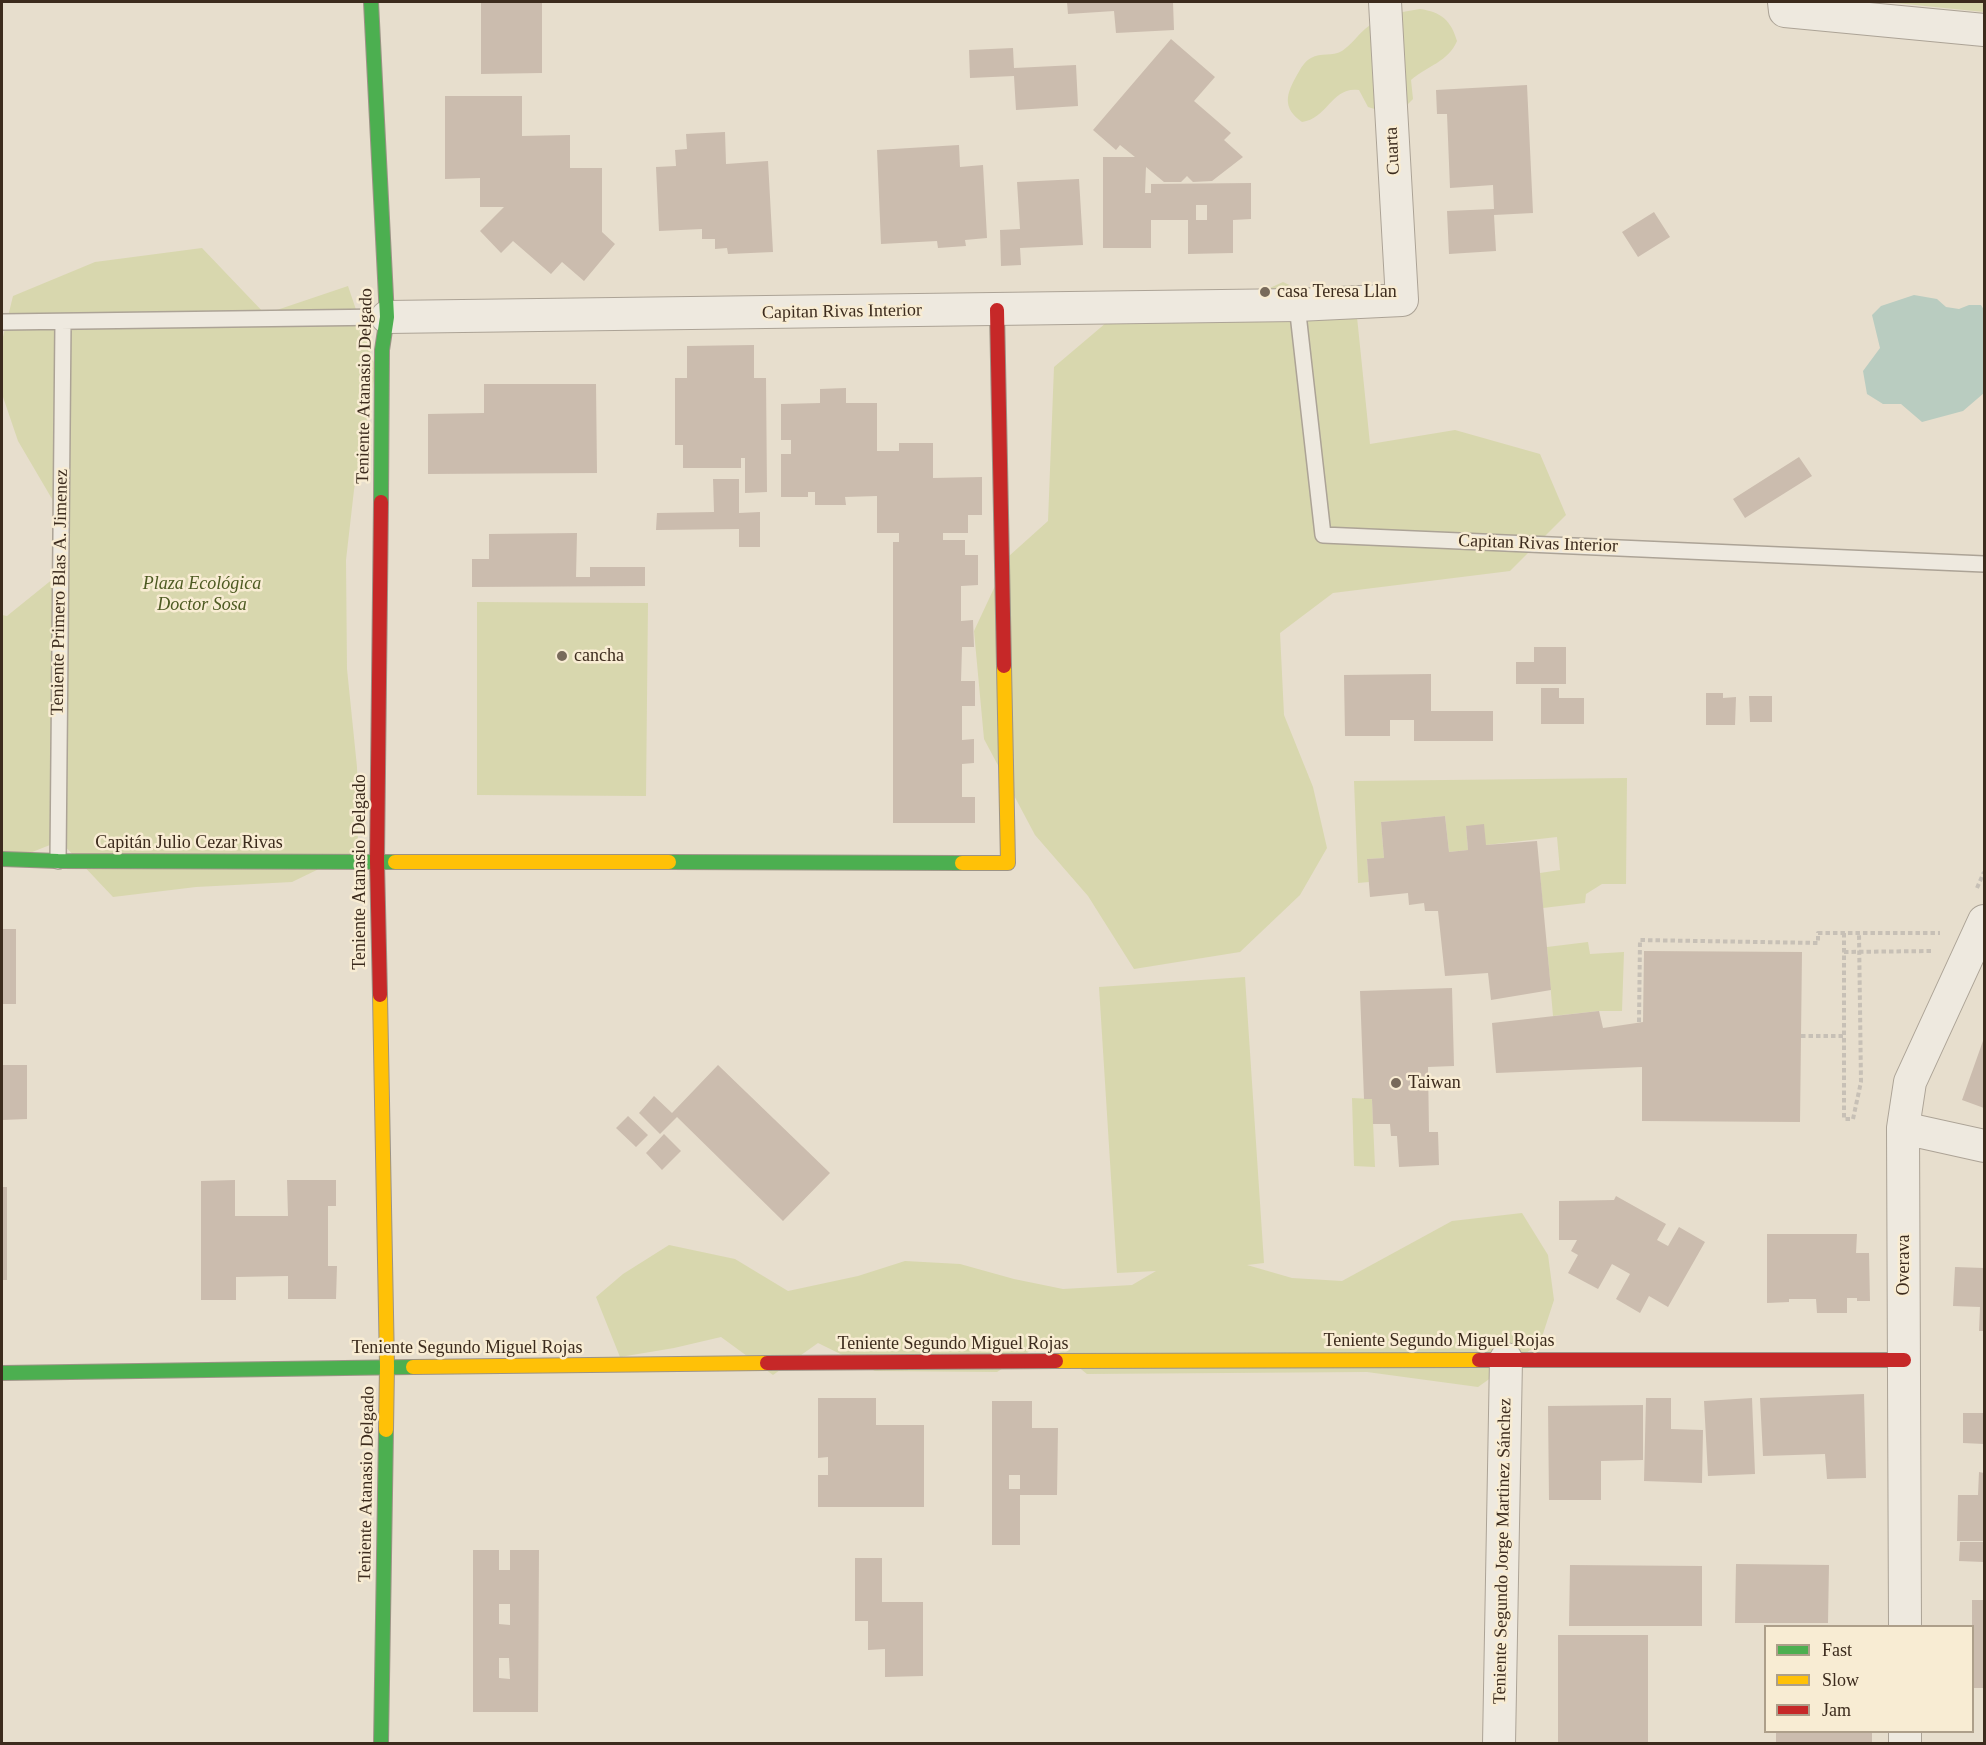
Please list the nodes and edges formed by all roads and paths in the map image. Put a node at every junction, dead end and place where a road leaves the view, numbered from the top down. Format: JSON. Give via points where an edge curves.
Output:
{"nodes":[{"id":1,"x":371,"y":2,"type":"edge"},
{"id":2,"x":1385,"y":2,"type":"edge"},
{"id":3,"x":1785,"y":6,"type":"edge"},
{"id":4,"x":1984,"y":30,"type":"edge"},
{"id":5,"x":1402,"y":300,"type":"joint"},
{"id":6,"x":1297,"y":305,"type":"junction"},
{"id":7,"x":997,"y":310,"type":"junction"},
{"id":8,"x":387,"y":317,"type":"junction"},
{"id":9,"x":2,"y":322,"type":"edge"},
{"id":10,"x":63,"y":322,"type":"junction"},
{"id":11,"x":1984,"y":564,"type":"edge"},
{"id":12,"x":2,"y":859,"type":"edge"},
{"id":13,"x":58,"y":861,"type":"junction"},
{"id":14,"x":377,"y":861,"type":"junction"},
{"id":15,"x":1984,"y":921,"type":"edge"},
{"id":16,"x":1844,"y":933,"type":"junction"},
{"id":17,"x":1859,"y":933,"type":"junction"},
{"id":18,"x":1945,"y":933,"type":"dead end"},
{"id":19,"x":1937,"y":951,"type":"dead end"},
{"id":20,"x":1844,"y":952,"type":"junction"},
{"id":21,"x":1859,"y":952,"type":"junction"},
{"id":22,"x":1639,"y":1022,"type":"dead end"},
{"id":23,"x":1801,"y":1036,"type":"dead end"},
{"id":24,"x":1843,"y":1036,"type":"junction"},
{"id":25,"x":1903,"y":1128,"type":"junction"},
{"id":26,"x":1984,"y":1146,"type":"edge"},
{"id":27,"x":1506,"y":1359,"type":"junction"},
{"id":28,"x":1905,"y":1360,"type":"junction"},
{"id":29,"x":387,"y":1366,"type":"junction"},
{"id":30,"x":2,"y":1372,"type":"edge"},
{"id":31,"x":1905,"y":1625,"type":"edge"},
{"id":32,"x":381,"y":1743,"type":"edge"},
{"id":33,"x":1499,"y":1743,"type":"edge"}],
"edges":[{"from":1,"to":8,"type":"street","name":"Teniente Atanasio Delgado"},
{"from":2,"to":5,"type":"street","name":"Cuarta"},
{"from":3,"to":4,"type":"street"},
{"from":5,"to":6,"type":"street","name":"Capitan Rivas Interior"},
{"from":6,"to":7,"type":"street","name":"Capitan Rivas Interior"},
{"from":6,"to":11,"type":"lane","name":"Capitan Rivas Interior","via":[[1323,535]]},
{"from":7,"to":8,"type":"street","name":"Capitan Rivas Interior"},
{"from":7,"to":14,"type":"street","name":"Capitán Julio Cezar Rivas","via":[[1008,863]]},
{"from":8,"to":10,"type":"lane"},
{"from":8,"to":14,"type":"street","name":"Teniente Atanasio Delgado","via":[[382,350]]},
{"from":9,"to":10,"type":"lane"},
{"from":10,"to":13,"type":"lane","name":"Teniente Primero Blas A. Jimenez"},
{"from":12,"to":13,"type":"street","name":"Capitán Julio Cezar Rivas"},
{"from":13,"to":14,"type":"street","name":"Capitán Julio Cezar Rivas"},
{"from":14,"to":29,"type":"street","name":"Teniente Atanasio Delgado"},
{"from":15,"to":25,"type":"street","name":"Overava","via":[[1910,1083]]},
{"from":16,"to":17,"type":"path"},
{"from":16,"to":20,"type":"path"},
{"from":16,"to":22,"type":"path","via":[[1818,933],[1818,943],[1640,940]]},
{"from":17,"to":18,"type":"path"},
{"from":17,"to":21,"type":"path"},
{"from":19,"to":21,"type":"path"},
{"from":20,"to":21,"type":"path"},
{"from":20,"to":24,"type":"path"},
{"from":21,"to":24,"type":"path","via":[[1861,1082],[1852,1119],[1844,1119]]},
{"from":23,"to":24,"type":"path"},
{"from":25,"to":26,"type":"street"},
{"from":25,"to":28,"type":"street","name":"Overava"},
{"from":27,"to":28,"type":"street","name":"Teniente Segundo Miguel Rojas"},
{"from":27,"to":29,"type":"street","name":"Teniente Segundo Miguel Rojas"},
{"from":27,"to":33,"type":"street","name":"Teniente Segundo Jorge Martinez Sánchez"},
{"from":28,"to":31,"type":"street","name":"Overava"},
{"from":29,"to":30,"type":"street","name":"Teniente Segundo Miguel Rojas"},
{"from":29,"to":32,"type":"street","name":"Teniente Atanasio Delgado"}]}
